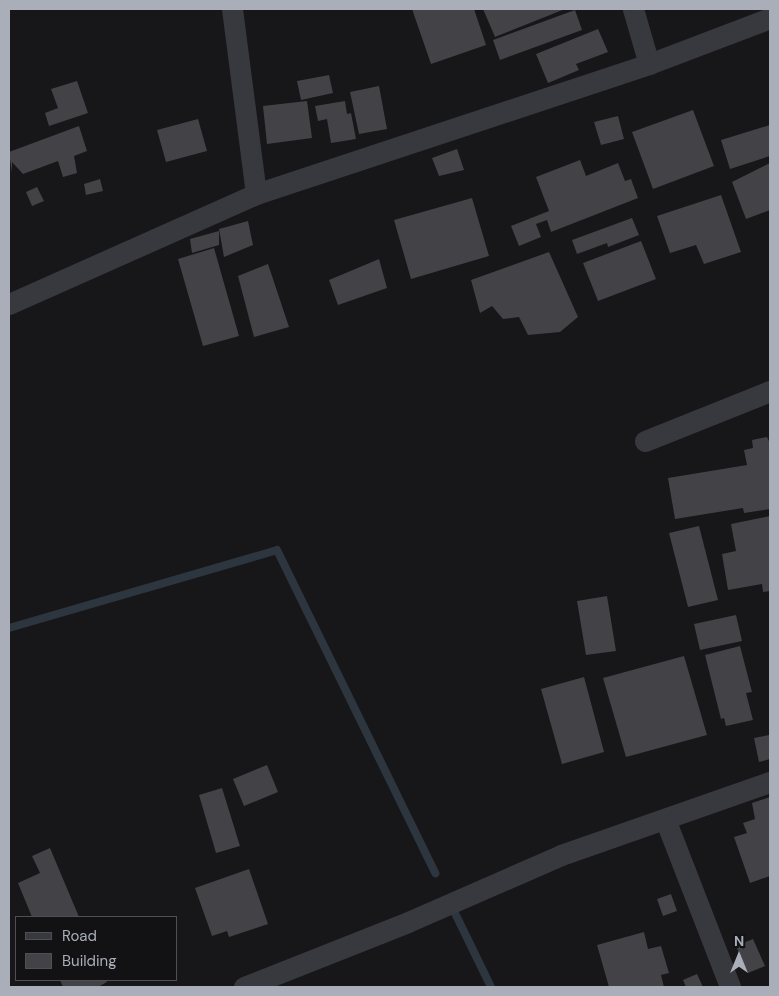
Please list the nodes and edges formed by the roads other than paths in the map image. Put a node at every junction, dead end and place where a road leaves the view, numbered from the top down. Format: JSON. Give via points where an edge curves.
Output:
{"nodes":[{"id":1,"x":232,"y":9,"type":"edge"},
{"id":2,"x":633,"y":9,"type":"edge"},
{"id":3,"x":770,"y":18,"type":"edge"},
{"id":4,"x":649,"y":64,"type":"junction"},
{"id":5,"x":256,"y":194,"type":"junction"},
{"id":6,"x":9,"y":304,"type":"edge"},
{"id":7,"x":770,"y":391,"type":"edge"},
{"id":8,"x":645,"y":441,"type":"dead end"},
{"id":9,"x":770,"y":782,"type":"edge"},
{"id":10,"x":665,"y":819,"type":"junction"},
{"id":11,"x":244,"y":987,"type":"edge"},
{"id":12,"x":730,"y":987,"type":"edge"}],
"edges":[{"from":1,"to":5,"type":"street"},
{"from":2,"to":4,"type":"street"},
{"from":3,"to":4,"type":"street"},
{"from":4,"to":5,"type":"street"},
{"from":5,"to":6,"type":"street"},
{"from":7,"to":8,"type":"street"},
{"from":9,"to":10,"type":"street"},
{"from":10,"to":11,"type":"street","via":[[561,855],[408,922]]},
{"from":10,"to":12,"type":"street"}]}
